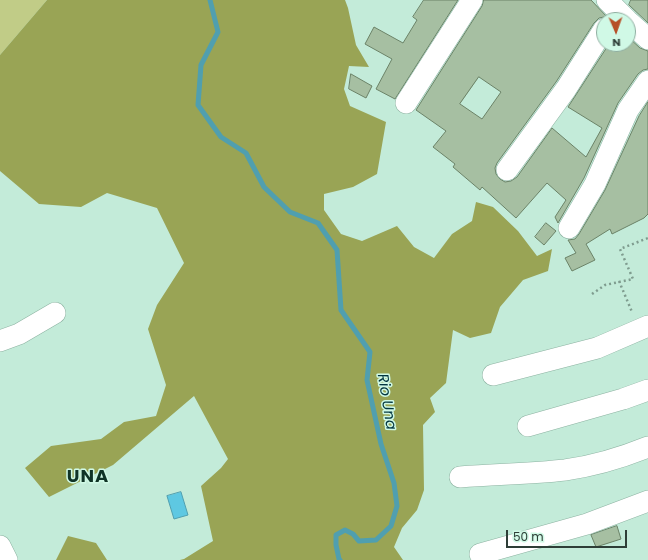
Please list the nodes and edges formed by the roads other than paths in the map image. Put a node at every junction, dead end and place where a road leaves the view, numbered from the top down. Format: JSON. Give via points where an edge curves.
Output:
{"nodes":[{"id":1,"x":472,"y":0,"type":"edge"},
{"id":2,"x":636,"y":29,"type":"edge"},
{"id":3,"x":648,"y":39,"type":"edge"},
{"id":4,"x":596,"y":42,"type":"edge"},
{"id":5,"x":648,"y":81,"type":"edge"},
{"id":6,"x":406,"y":103,"type":"dead end"},
{"id":7,"x":507,"y":170,"type":"dead end"},
{"id":8,"x":569,"y":228,"type":"dead end"},
{"id":9,"x":55,"y":313,"type":"dead end"},
{"id":10,"x":648,"y":326,"type":"edge"},
{"id":11,"x":0,"y":341,"type":"edge"},
{"id":12,"x":493,"y":375,"type":"dead end"},
{"id":13,"x":648,"y":390,"type":"edge"},
{"id":14,"x":528,"y":426,"type":"dead end"},
{"id":15,"x":648,"y":447,"type":"edge"},
{"id":16,"x":460,"y":476,"type":"dead end"},
{"id":17,"x":648,"y":501,"type":"edge"},
{"id":18,"x":0,"y":546,"type":"edge"},
{"id":19,"x":480,"y":554,"type":"dead end"},
{"id":20,"x":7,"y":560,"type":"edge"}],
"edges":[{"from":1,"to":6,"type":"street"},
{"from":2,"to":3,"type":"street"},
{"from":4,"to":7,"type":"street","via":[[566,89]]},
{"from":5,"to":8,"type":"street","via":[[628,110],[596,184]]},
{"from":9,"to":11,"type":"street","via":[[19,334]]},
{"from":10,"to":12,"type":"street","via":[[597,348]]},
{"from":13,"to":14,"type":"street"},
{"from":15,"to":16,"type":"street","via":[[590,466]]},
{"from":17,"to":19,"type":"street","via":[[587,524]]},
{"from":18,"to":20,"type":"street"}]}
